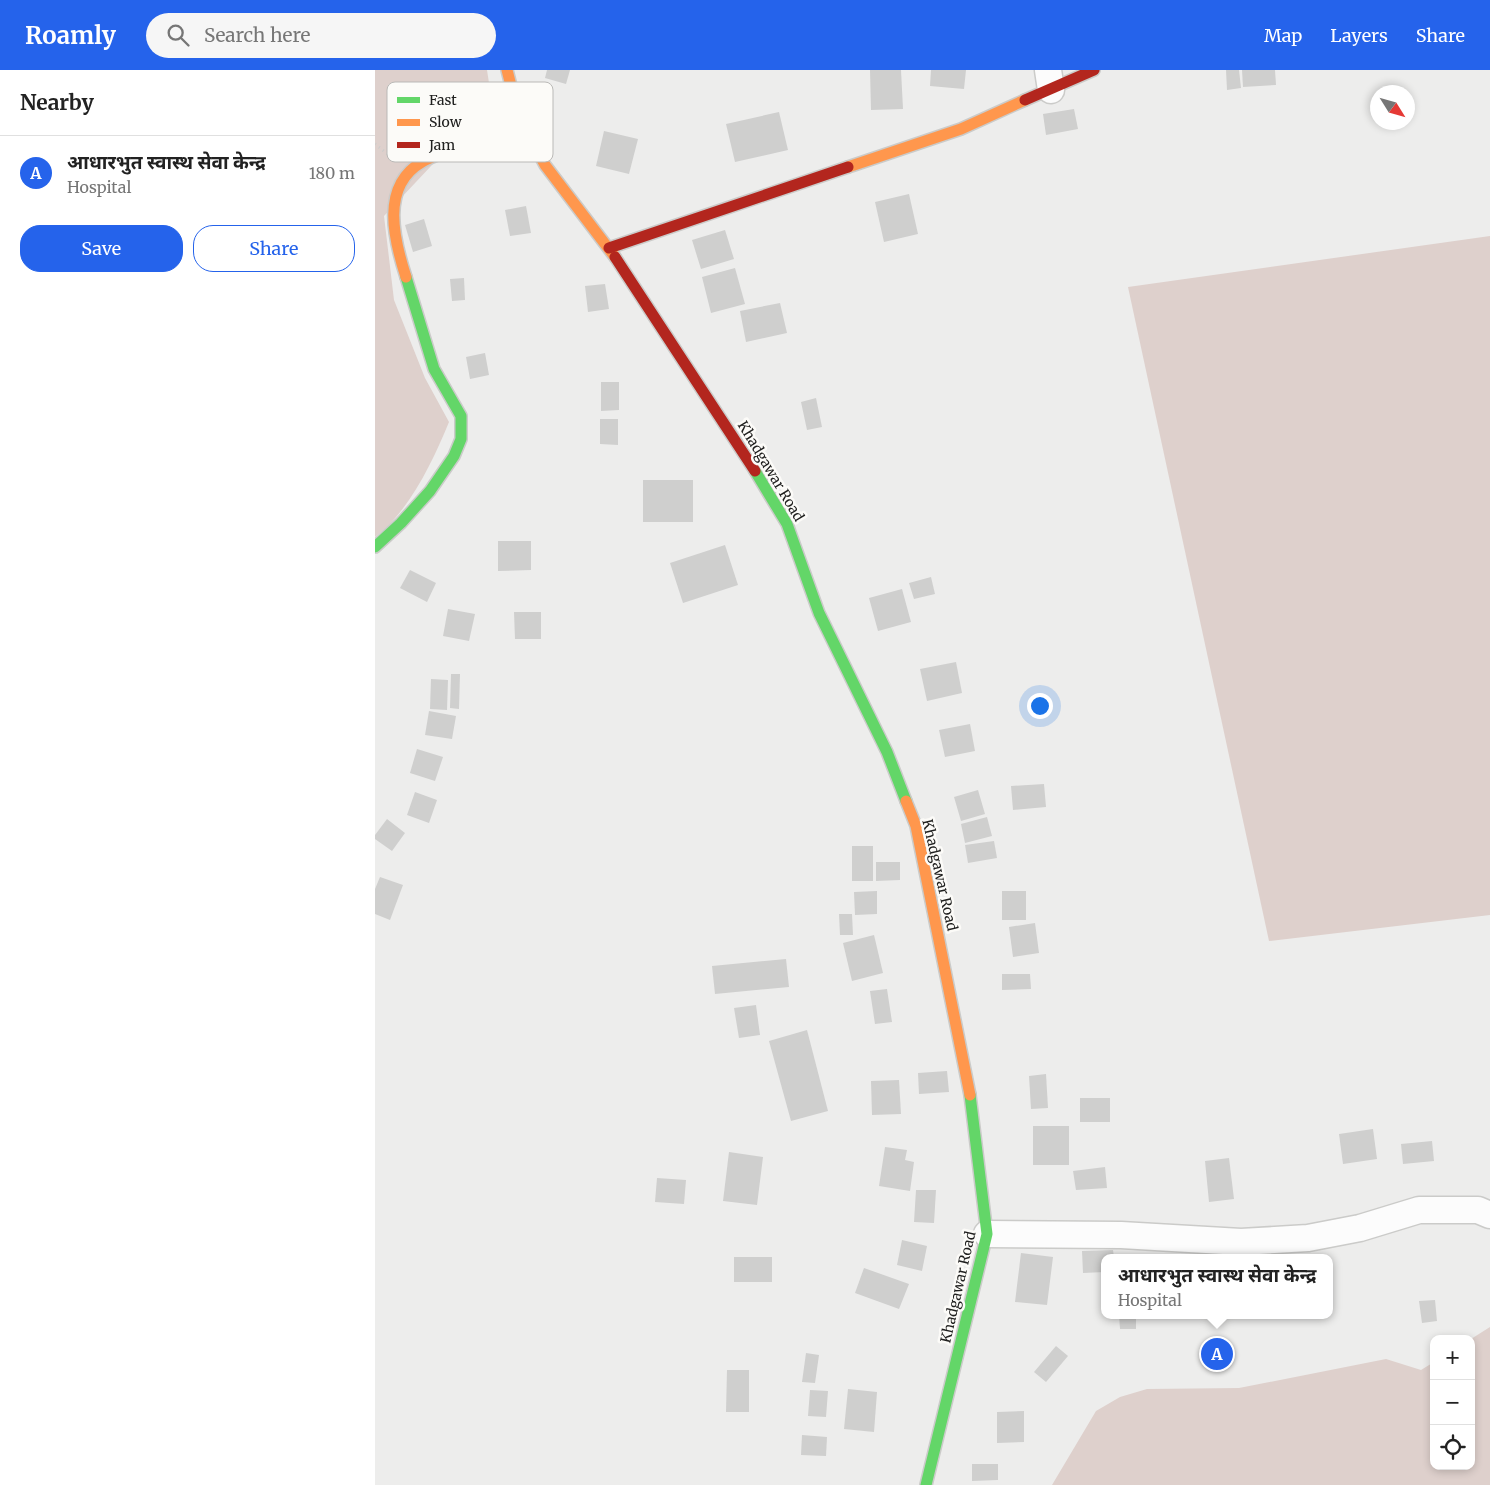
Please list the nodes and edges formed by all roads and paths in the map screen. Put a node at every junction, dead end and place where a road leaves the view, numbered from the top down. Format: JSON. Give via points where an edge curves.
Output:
{"nodes":[{"id":1,"x":1094,"y":70,"type":"edge"},
{"id":2,"x":1049,"y":80,"type":"edge"},
{"id":3,"x":421,"y":162,"type":"edge"},
{"id":4,"x":544,"y":162,"type":"edge"},
{"id":5,"x":609,"y":248,"type":"junction"},
{"id":6,"x":375,"y":547,"type":"edge"},
{"id":7,"x":1490,"y":1215,"type":"edge"},
{"id":8,"x":987,"y":1234,"type":"junction"},
{"id":9,"x":926,"y":1485,"type":"edge"}],
"edges":[{"from":1,"to":2,"type":"street"},
{"from":2,"to":5,"type":"street","via":[[961,129]]},
{"from":3,"to":6,"type":"street","via":[[395,188],[392,220],[428,356],[439,380],[456,404],[463,423],[459,445],[443,473],[417,508]]},
{"from":4,"to":5,"type":"street","name":"Khadgawar Road"},
{"from":5,"to":8,"type":"street","name":"Khadgawar Road","via":[[731,432],[787,524],[819,613],[887,752],[916,826],[968,1076]]},
{"from":7,"to":8,"type":"street","via":[[1478,1210],[1419,1210],[1360,1228],[1308,1238],[1241,1242],[1121,1235]]},
{"from":8,"to":9,"type":"street","name":"Khadgawar Road"}]}
